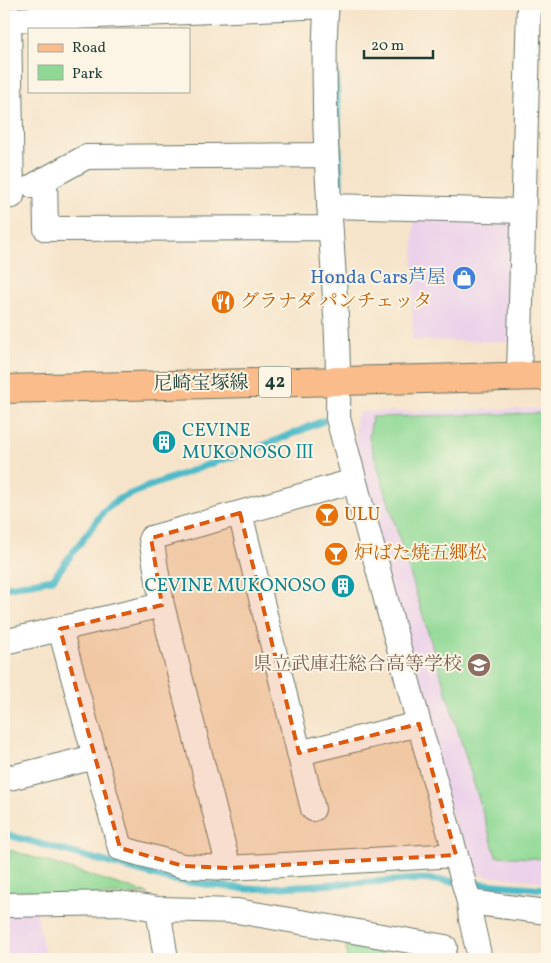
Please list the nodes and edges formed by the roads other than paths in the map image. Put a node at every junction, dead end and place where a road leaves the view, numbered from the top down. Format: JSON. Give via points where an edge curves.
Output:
{"nodes":[{"id":1,"x":529,"y":4,"type":"edge"},
{"id":2,"x":327,"y":5,"type":"edge"},
{"id":3,"x":326,"y":155,"type":"junction"},
{"id":4,"x":45,"y":179,"type":"junction"},
{"id":5,"x":8,"y":199,"type":"edge"},
{"id":6,"x":335,"y":211,"type":"junction"},
{"id":7,"x":523,"y":211,"type":"junction"},
{"id":8,"x":519,"y":376,"type":"junction"},
{"id":9,"x":547,"y":376,"type":"edge"},
{"id":10,"x":339,"y":380,"type":"junction"},
{"id":11,"x":4,"y":389,"type":"edge"},
{"id":12,"x":354,"y":481,"type":"junction"},
{"id":13,"x":240,"y":513,"type":"junction"},
{"id":14,"x":162,"y":605,"type":"junction"},
{"id":15,"x":60,"y":629,"type":"junction"},
{"id":16,"x":4,"y":642,"type":"edge"},
{"id":17,"x":419,"y":724,"type":"junction"},
{"id":18,"x":299,"y":753,"type":"junction"},
{"id":19,"x":95,"y":757,"type":"junction"},
{"id":20,"x":4,"y":774,"type":"edge"},
{"id":21,"x":313,"y":809,"type":"dead end"},
{"id":22,"x":456,"y":855,"type":"junction"},
{"id":23,"x":229,"y":868,"type":"junction"},
{"id":24,"x":4,"y":905,"type":"edge"},
{"id":25,"x":158,"y":909,"type":"junction"},
{"id":26,"x":470,"y":911,"type":"junction"},
{"id":27,"x":547,"y":912,"type":"edge"},
{"id":28,"x":439,"y":953,"type":"edge"},
{"id":29,"x":166,"y":959,"type":"edge"},
{"id":30,"x":480,"y":959,"type":"edge"}],
"edges":[{"from":1,"to":7,"type":"street"},
{"from":2,"to":3,"type":"street","via":[[324,52]]},
{"from":2,"to":5,"type":"street","via":[[9,20]]},
{"from":3,"to":4,"type":"street","via":[[86,157]]},
{"from":3,"to":6,"type":"street"},
{"from":4,"to":5,"type":"street"},
{"from":4,"to":6,"type":"street","via":[[46,229]]},
{"from":6,"to":7,"type":"street"},
{"from":6,"to":10,"type":"street"},
{"from":7,"to":8,"type":"street"},
{"from":8,"to":9,"type":"main road","name":"尼崎宝塚線","number":"42"},
{"from":8,"to":10,"type":"main road","name":"尼崎宝塚線","number":"42"},
{"from":10,"to":11,"type":"main road","name":"尼崎宝塚線","number":"42"},
{"from":10,"to":12,"type":"street","via":[[338,418]]},
{"from":12,"to":13,"type":"street"},
{"from":12,"to":17,"type":"street"},
{"from":13,"to":14,"type":"street","via":[[150,538]]},
{"from":13,"to":18,"type":"street"},
{"from":14,"to":15,"type":"street"},
{"from":14,"to":23,"type":"street"},
{"from":15,"to":16,"type":"street"},
{"from":15,"to":19,"type":"street"},
{"from":17,"to":18,"type":"street"},
{"from":17,"to":22,"type":"street"},
{"from":18,"to":21,"type":"street"},
{"from":19,"to":20,"type":"street","via":[[9,778]]},
{"from":19,"to":23,"type":"street","via":[[120,848],[183,866]]},
{"from":22,"to":23,"type":"street"},
{"from":22,"to":26,"type":"street"},
{"from":24,"to":25,"type":"street","via":[[120,903]]},
{"from":25,"to":28,"type":"street","via":[[236,911]]},
{"from":25,"to":29,"type":"street"},
{"from":26,"to":27,"type":"street"},
{"from":26,"to":28,"type":"street"},
{"from":26,"to":30,"type":"street"}]}
